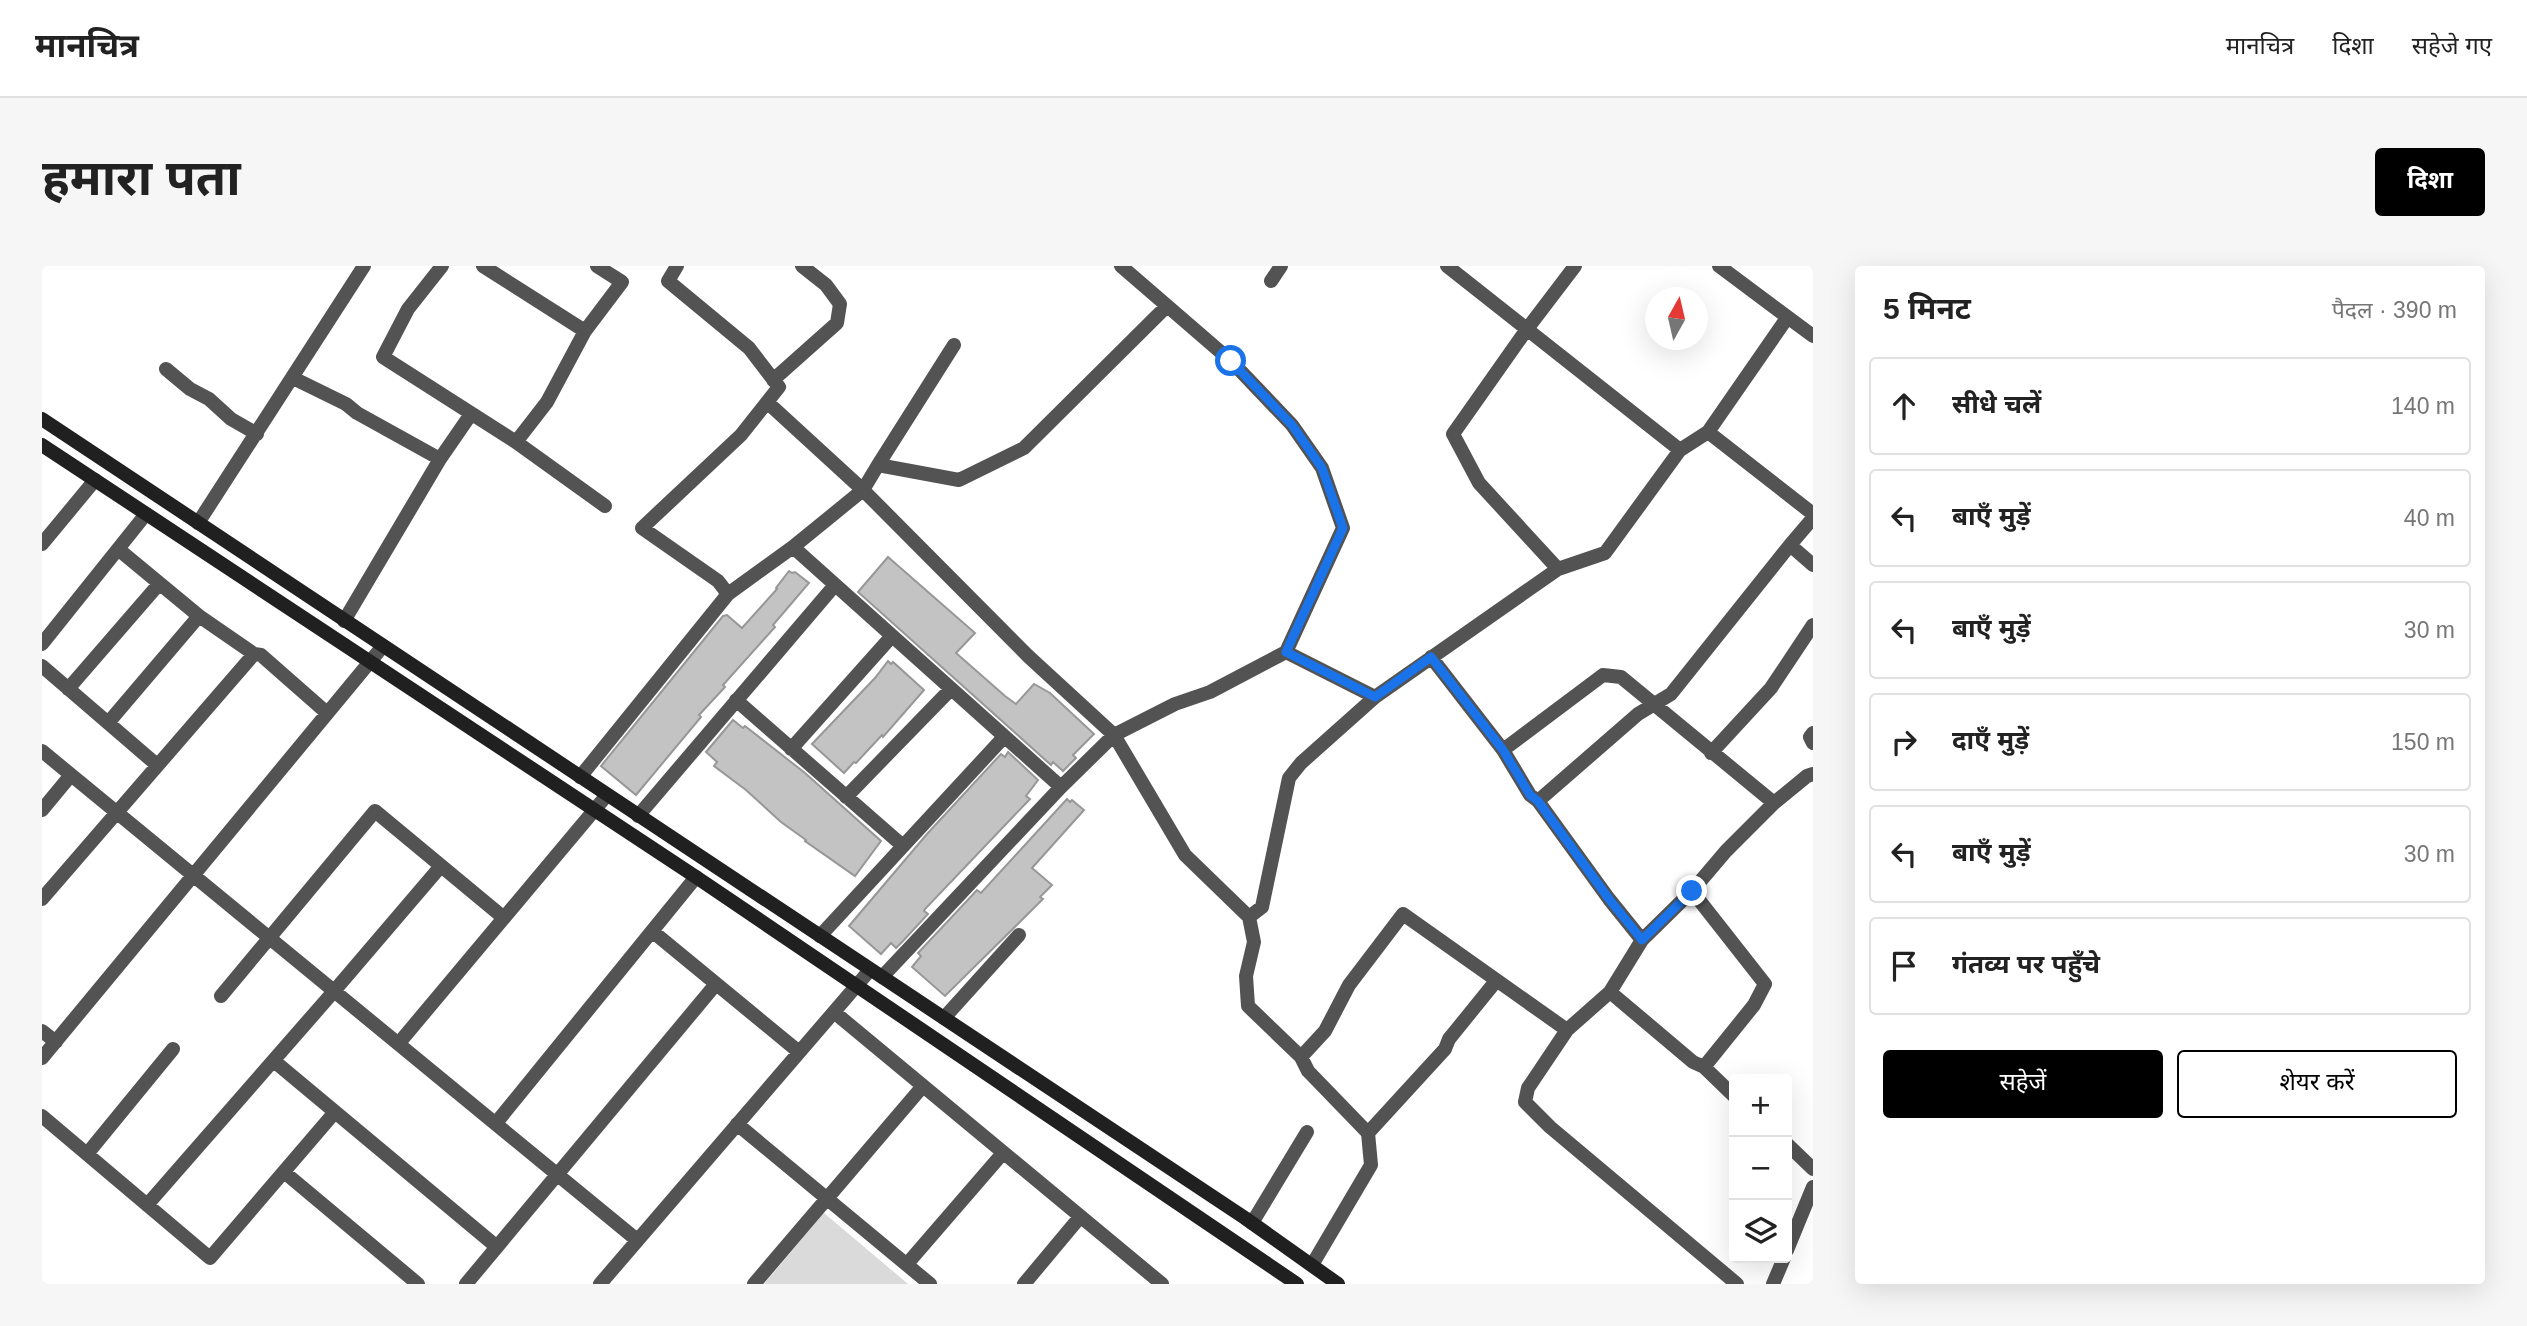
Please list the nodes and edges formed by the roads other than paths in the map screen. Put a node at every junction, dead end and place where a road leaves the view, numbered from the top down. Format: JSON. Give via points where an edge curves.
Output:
{"nodes":[{"id":1,"x":363,"y":266,"type":"edge"},
{"id":2,"x":442,"y":266,"type":"edge"},
{"id":3,"x":483,"y":266,"type":"edge"},
{"id":4,"x":597,"y":266,"type":"edge"},
{"id":5,"x":677,"y":266,"type":"edge"},
{"id":6,"x":803,"y":266,"type":"edge"},
{"id":7,"x":1121,"y":266,"type":"edge"},
{"id":8,"x":1281,"y":266,"type":"edge"},
{"id":9,"x":1447,"y":266,"type":"edge"},
{"id":10,"x":1575,"y":266,"type":"edge"},
{"id":11,"x":1719,"y":266,"type":"edge"},
{"id":12,"x":1271,"y":281,"type":"dead end"},
{"id":13,"x":1167,"y":306,"type":"junction"},
{"id":14,"x":1787,"y":318,"type":"junction"},
{"id":15,"x":1527,"y":329,"type":"junction"},
{"id":16,"x":585,"y":331,"type":"junction"},
{"id":17,"x":1813,"y":336,"type":"edge"},
{"id":18,"x":954,"y":345,"type":"dead end"},
{"id":19,"x":166,"y":369,"type":"dead end"},
{"id":20,"x":293,"y":378,"type":"junction"},
{"id":21,"x":774,"y":380,"type":"junction"},
{"id":22,"x":767,"y":402,"type":"junction"},
{"id":23,"x":471,"y":414,"type":"junction"},
{"id":24,"x":42,"y":419,"type":"edge"},
{"id":25,"x":1708,"y":432,"type":"junction"},
{"id":26,"x":257,"y":433,"type":"junction"},
{"id":27,"x":516,"y":442,"type":"junction"},
{"id":28,"x":42,"y":444,"type":"edge"},
{"id":29,"x":1680,"y":450,"type":"junction"},
{"id":30,"x":440,"y":460,"type":"junction"},
{"id":31,"x":878,"y":465,"type":"junction"},
{"id":32,"x":95,"y":480,"type":"junction"},
{"id":33,"x":863,"y":490,"type":"junction"},
{"id":34,"x":605,"y":506,"type":"dead end"},
{"id":35,"x":146,"y":514,"type":"junction"},
{"id":36,"x":1813,"y":516,"type":"edge"},
{"id":37,"x":198,"y":523,"type":"junction"},
{"id":38,"x":42,"y":544,"type":"edge"},
{"id":39,"x":1790,"y":545,"type":"junction"},
{"id":40,"x":793,"y":547,"type":"junction"},
{"id":41,"x":118,"y":549,"type":"junction"},
{"id":42,"x":1813,"y":565,"type":"edge"},
{"id":43,"x":1558,"y":569,"type":"junction"},
{"id":44,"x":159,"y":584,"type":"junction"},
{"id":45,"x":835,"y":585,"type":"junction"},
{"id":46,"x":728,"y":594,"type":"junction"},
{"id":47,"x":199,"y":616,"type":"junction"},
{"id":48,"x":344,"y":621,"type":"junction"},
{"id":49,"x":1813,"y":625,"type":"edge"},
{"id":50,"x":892,"y":636,"type":"junction"},
{"id":51,"x":42,"y":644,"type":"edge"},
{"id":52,"x":383,"y":646,"type":"junction"},
{"id":53,"x":1286,"y":652,"type":"junction"},
{"id":54,"x":254,"y":654,"type":"junction"},
{"id":55,"x":1431,"y":657,"type":"junction"},
{"id":56,"x":370,"y":661,"type":"junction"},
{"id":57,"x":42,"y":666,"type":"edge"},
{"id":58,"x":68,"y":688,"type":"junction"},
{"id":59,"x":951,"y":689,"type":"junction"},
{"id":60,"x":1375,"y":697,"type":"junction"},
{"id":61,"x":736,"y":700,"type":"junction"},
{"id":62,"x":1654,"y":705,"type":"junction"},
{"id":63,"x":327,"y":713,"type":"junction"},
{"id":64,"x":108,"y":723,"type":"junction"},
{"id":65,"x":1813,"y":733,"type":"edge"},
{"id":66,"x":1114,"y":735,"type":"junction"},
{"id":67,"x":1004,"y":737,"type":"junction"},
{"id":68,"x":1813,"y":743,"type":"edge"},
{"id":69,"x":791,"y":748,"type":"junction"},
{"id":70,"x":1503,"y":750,"type":"junction"},
{"id":71,"x":42,"y":751,"type":"edge"},
{"id":72,"x":1711,"y":753,"type":"junction"},
{"id":73,"x":158,"y":765,"type":"junction"},
{"id":74,"x":1813,"y":774,"type":"edge"},
{"id":75,"x":71,"y":775,"type":"junction"},
{"id":76,"x":580,"y":777,"type":"junction"},
{"id":77,"x":1061,"y":787,"type":"junction"},
{"id":78,"x":607,"y":795,"type":"junction"},
{"id":79,"x":846,"y":797,"type":"junction"},
{"id":80,"x":1538,"y":801,"type":"junction"},
{"id":81,"x":1774,"y":803,"type":"junction"},
{"id":82,"x":42,"y":810,"type":"edge"},
{"id":83,"x":595,"y":810,"type":"junction"},
{"id":84,"x":116,"y":811,"type":"junction"},
{"id":85,"x":638,"y":816,"type":"junction"},
{"id":86,"x":903,"y":846,"type":"junction"},
{"id":87,"x":441,"y":866,"type":"junction"},
{"id":88,"x":194,"y":874,"type":"junction"},
{"id":89,"x":696,"y":877,"type":"junction"},
{"id":90,"x":1692,"y":891,"type":"junction"},
{"id":91,"x":42,"y":898,"type":"edge"},
{"id":92,"x":1249,"y":917,"type":"junction"},
{"id":93,"x":504,"y":918,"type":"junction"},
{"id":94,"x":652,"y":931,"type":"junction"},
{"id":95,"x":1019,"y":935,"type":"dead end"},
{"id":96,"x":820,"y":936,"type":"junction"},
{"id":97,"x":271,"y":937,"type":"junction"},
{"id":98,"x":1642,"y":940,"type":"junction"},
{"id":99,"x":876,"y":973,"type":"junction"},
{"id":100,"x":1496,"y":981,"type":"junction"},
{"id":101,"x":716,"y":984,"type":"junction"},
{"id":102,"x":856,"y":985,"type":"junction"},
{"id":103,"x":335,"y":990,"type":"junction"},
{"id":104,"x":1610,"y":992,"type":"junction"},
{"id":105,"x":221,"y":996,"type":"dead end"},
{"id":106,"x":834,"y":1012,"type":"junction"},
{"id":107,"x":944,"y":1018,"type":"junction"},
{"id":108,"x":1567,"y":1030,"type":"junction"},
{"id":109,"x":42,"y":1031,"type":"edge"},
{"id":110,"x":55,"y":1042,"type":"junction"},
{"id":111,"x":399,"y":1043,"type":"junction"},
{"id":112,"x":173,"y":1049,"type":"dead end"},
{"id":113,"x":799,"y":1052,"type":"junction"},
{"id":114,"x":1301,"y":1057,"type":"junction"},
{"id":115,"x":42,"y":1058,"type":"edge"},
{"id":116,"x":274,"y":1060,"type":"junction"},
{"id":117,"x":1704,"y":1067,"type":"junction"},
{"id":118,"x":923,"y":1086,"type":"junction"},
{"id":119,"x":1729,"y":1091,"type":"edge"},
{"id":120,"x":335,"y":1112,"type":"junction"},
{"id":121,"x":42,"y":1116,"type":"edge"},
{"id":122,"x":496,"y":1124,"type":"junction"},
{"id":123,"x":737,"y":1124,"type":"junction"},
{"id":124,"x":1307,"y":1132,"type":"dead end"},
{"id":125,"x":1368,"y":1133,"type":"junction"},
{"id":126,"x":1792,"y":1149,"type":"edge"},
{"id":127,"x":1003,"y":1153,"type":"junction"},
{"id":128,"x":87,"y":1154,"type":"junction"},
{"id":129,"x":1813,"y":1169,"type":"edge"},
{"id":130,"x":284,"y":1172,"type":"junction"},
{"id":131,"x":557,"y":1174,"type":"junction"},
{"id":132,"x":1813,"y":1187,"type":"edge"},
{"id":133,"x":827,"y":1199,"type":"junction"},
{"id":134,"x":147,"y":1205,"type":"junction"},
{"id":135,"x":1080,"y":1217,"type":"junction"},
{"id":136,"x":1252,"y":1223,"type":"junction"},
{"id":137,"x":1792,"y":1238,"type":"edge"},
{"id":138,"x":638,"y":1240,"type":"junction"},
{"id":139,"x":497,"y":1247,"type":"junction"},
{"id":140,"x":1782,"y":1263,"type":"edge"},
{"id":141,"x":907,"y":1264,"type":"junction"},
{"id":142,"x":1312,"y":1265,"type":"junction"},
{"id":143,"x":418,"y":1284,"type":"edge"},
{"id":144,"x":466,"y":1284,"type":"edge"},
{"id":145,"x":600,"y":1284,"type":"edge"},
{"id":146,"x":754,"y":1284,"type":"edge"},
{"id":147,"x":930,"y":1284,"type":"edge"},
{"id":148,"x":1024,"y":1284,"type":"edge"},
{"id":149,"x":1162,"y":1284,"type":"edge"},
{"id":150,"x":1297,"y":1284,"type":"edge"},
{"id":151,"x":1338,"y":1284,"type":"edge"},
{"id":152,"x":1737,"y":1284,"type":"edge"},
{"id":153,"x":1773,"y":1284,"type":"edge"}],
"edges":[{"from":1,"to":20,"type":"street"},
{"from":2,"to":23,"type":"street","via":[[408,309],[383,357]]},
{"from":3,"to":16,"type":"street"},
{"from":4,"to":16,"type":"street","via":[[622,282]]},
{"from":5,"to":21,"type":"street","via":[[668,281],[749,348]]},
{"from":6,"to":21,"type":"street","via":[[840,304],[837,323]]},
{"from":7,"to":13,"type":"street"},
{"from":8,"to":12,"type":"street"},
{"from":9,"to":15,"type":"street"},
{"from":10,"to":15,"type":"street"},
{"from":11,"to":14,"type":"street"},
{"from":13,"to":31,"type":"street","via":[[1024,448],[959,480]]},
{"from":13,"to":53,"type":"street","via":[[1231,361],[1292,425],[1322,468],[1343,528]]},
{"from":14,"to":17,"type":"street"},
{"from":14,"to":25,"type":"street"},
{"from":15,"to":29,"type":"street"},
{"from":15,"to":43,"type":"street","via":[[1453,434],[1479,483]]},
{"from":16,"to":27,"type":"street","via":[[547,402]]},
{"from":18,"to":31,"type":"street"},
{"from":19,"to":26,"type":"street","via":[[231,419]]},
{"from":20,"to":26,"type":"street"},
{"from":20,"to":30,"type":"street"},
{"from":21,"to":22,"type":"street","via":[[779,387]]},
{"from":22,"to":33,"type":"street"},
{"from":22,"to":46,"type":"street","via":[[741,435],[642,528],[718,581]]},
{"from":23,"to":27,"type":"street"},
{"from":23,"to":30,"type":"street"},
{"from":24,"to":37,"type":"street"},
{"from":25,"to":29,"type":"street"},
{"from":25,"to":36,"type":"street"},
{"from":26,"to":37,"type":"street"},
{"from":27,"to":34,"type":"street"},
{"from":28,"to":32,"type":"street"},
{"from":29,"to":43,"type":"street","via":[[1605,553]]},
{"from":30,"to":48,"type":"street"},
{"from":31,"to":33,"type":"street"},
{"from":32,"to":35,"type":"street"},
{"from":32,"to":38,"type":"street"},
{"from":33,"to":40,"type":"street"},
{"from":33,"to":66,"type":"street","via":[[1028,656]]},
{"from":35,"to":41,"type":"street"},
{"from":35,"to":56,"type":"street"},
{"from":36,"to":39,"type":"street"},
{"from":37,"to":48,"type":"street"},
{"from":39,"to":42,"type":"street"},
{"from":39,"to":62,"type":"street","via":[[1671,694]]},
{"from":40,"to":45,"type":"street"},
{"from":40,"to":46,"type":"street"},
{"from":41,"to":44,"type":"street"},
{"from":41,"to":51,"type":"street"},
{"from":43,"to":55,"type":"street"},
{"from":44,"to":47,"type":"street"},
{"from":44,"to":58,"type":"street"},
{"from":45,"to":50,"type":"street"},
{"from":45,"to":61,"type":"street"},
{"from":46,"to":76,"type":"street"},
{"from":47,"to":54,"type":"street"},
{"from":47,"to":64,"type":"street"},
{"from":48,"to":52,"type":"street"},
{"from":49,"to":72,"type":"street","via":[[1771,688]]},
{"from":50,"to":59,"type":"street"},
{"from":50,"to":69,"type":"street"},
{"from":52,"to":56,"type":"street"},
{"from":52,"to":76,"type":"street"},
{"from":53,"to":60,"type":"street"},
{"from":53,"to":66,"type":"street"},
{"from":54,"to":63,"type":"street","via":[[261,655]]},
{"from":54,"to":73,"type":"street"},
{"from":55,"to":60,"type":"street"},
{"from":55,"to":70,"type":"street"},
{"from":56,"to":63,"type":"street"},
{"from":56,"to":83,"type":"street"},
{"from":57,"to":58,"type":"street"},
{"from":58,"to":64,"type":"street"},
{"from":59,"to":67,"type":"street"},
{"from":59,"to":79,"type":"street"},
{"from":60,"to":92,"type":"street","via":[[1289,778],[1262,907]]},
{"from":61,"to":69,"type":"street"},
{"from":61,"to":85,"type":"street"},
{"from":62,"to":70,"type":"street","via":[[1620,677],[1603,674]]},
{"from":62,"to":72,"type":"street"},
{"from":62,"to":80,"type":"street"},
{"from":63,"to":88,"type":"street"},
{"from":64,"to":73,"type":"street"},
{"from":65,"to":68,"type":"street"},
{"from":66,"to":77,"type":"street"},
{"from":66,"to":92,"type":"street","via":[[1185,855]]},
{"from":67,"to":77,"type":"street"},
{"from":67,"to":86,"type":"street"},
{"from":69,"to":79,"type":"street"},
{"from":70,"to":80,"type":"street"},
{"from":71,"to":75,"type":"street"},
{"from":72,"to":81,"type":"street"},
{"from":73,"to":84,"type":"street"},
{"from":74,"to":81,"type":"street"},
{"from":75,"to":82,"type":"street"},
{"from":75,"to":84,"type":"street"},
{"from":76,"to":78,"type":"street"},
{"from":77,"to":99,"type":"street"},
{"from":78,"to":83,"type":"street"},
{"from":78,"to":85,"type":"street"},
{"from":79,"to":86,"type":"street"},
{"from":80,"to":98,"type":"street"},
{"from":81,"to":90,"type":"street"},
{"from":83,"to":89,"type":"street"},
{"from":83,"to":93,"type":"street"},
{"from":84,"to":88,"type":"street"},
{"from":84,"to":91,"type":"street"},
{"from":85,"to":96,"type":"street"},
{"from":86,"to":96,"type":"street"},
{"from":87,"to":93,"type":"street"},
{"from":87,"to":97,"type":"street","via":[[376,811]]},
{"from":87,"to":103,"type":"street"},
{"from":88,"to":97,"type":"street"},
{"from":88,"to":110,"type":"street"},
{"from":89,"to":94,"type":"street"},
{"from":89,"to":102,"type":"street"},
{"from":90,"to":98,"type":"street"},
{"from":90,"to":117,"type":"street","via":[[1765,984],[1754,1005]]},
{"from":92,"to":114,"type":"street","via":[[1255,942],[1246,976],[1248,1006]]},
{"from":93,"to":111,"type":"street"},
{"from":94,"to":101,"type":"street"},
{"from":94,"to":122,"type":"street"},
{"from":95,"to":107,"type":"street"},
{"from":96,"to":99,"type":"street"},
{"from":97,"to":103,"type":"street"},
{"from":97,"to":105,"type":"street"},
{"from":98,"to":104,"type":"street"},
{"from":99,"to":102,"type":"street"},
{"from":99,"to":107,"type":"street"},
{"from":100,"to":108,"type":"street"},
{"from":100,"to":114,"type":"street","via":[[1403,914],[1349,985],[1325,1031]]},
{"from":100,"to":125,"type":"street","via":[[1445,1049]]},
{"from":101,"to":113,"type":"street"},
{"from":101,"to":131,"type":"street"},
{"from":102,"to":106,"type":"street"},
{"from":102,"to":150,"type":"street"},
{"from":103,"to":111,"type":"street"},
{"from":103,"to":116,"type":"street"},
{"from":104,"to":108,"type":"street"},
{"from":104,"to":117,"type":"street"},
{"from":106,"to":113,"type":"street"},
{"from":106,"to":118,"type":"street"},
{"from":107,"to":136,"type":"street"},
{"from":108,"to":152,"type":"street","via":[[1528,1088],[1525,1101],[1549,1127]]},
{"from":109,"to":110,"type":"street"},
{"from":110,"to":115,"type":"street"},
{"from":111,"to":122,"type":"street"},
{"from":112,"to":128,"type":"street"},
{"from":113,"to":123,"type":"street"},
{"from":114,"to":125,"type":"street","via":[[1308,1071]]},
{"from":116,"to":120,"type":"street"},
{"from":116,"to":134,"type":"street"},
{"from":117,"to":119,"type":"street"},
{"from":118,"to":127,"type":"street"},
{"from":118,"to":133,"type":"street"},
{"from":120,"to":130,"type":"street"},
{"from":120,"to":139,"type":"street"},
{"from":121,"to":128,"type":"street"},
{"from":122,"to":131,"type":"street"},
{"from":123,"to":133,"type":"street"},
{"from":123,"to":138,"type":"street"},
{"from":124,"to":136,"type":"street"},
{"from":125,"to":142,"type":"street","via":[[1371,1165]]},
{"from":126,"to":129,"type":"street"},
{"from":127,"to":135,"type":"street"},
{"from":127,"to":141,"type":"street"},
{"from":128,"to":134,"type":"street"},
{"from":130,"to":134,"type":"street","via":[[210,1258]]},
{"from":130,"to":143,"type":"street"},
{"from":131,"to":138,"type":"street"},
{"from":131,"to":139,"type":"street"},
{"from":132,"to":137,"type":"street"},
{"from":133,"to":141,"type":"street"},
{"from":133,"to":146,"type":"street"},
{"from":135,"to":148,"type":"street"},
{"from":135,"to":149,"type":"street"},
{"from":136,"to":142,"type":"street"},
{"from":138,"to":145,"type":"street"},
{"from":139,"to":144,"type":"street"},
{"from":140,"to":153,"type":"street"},
{"from":141,"to":147,"type":"street"},
{"from":142,"to":151,"type":"street"}]}
